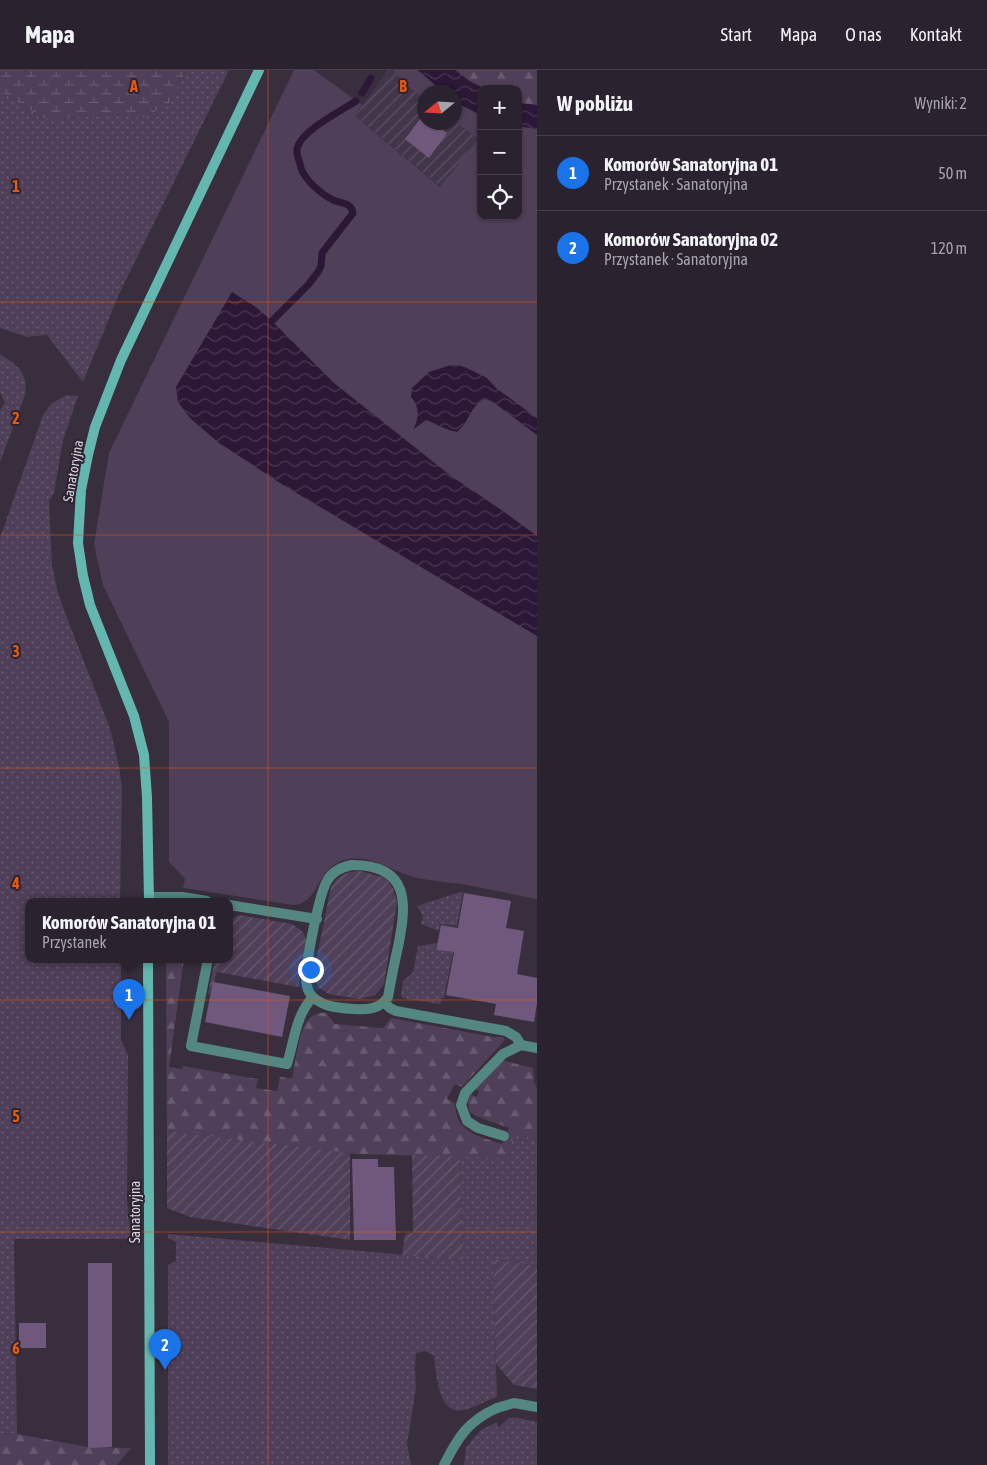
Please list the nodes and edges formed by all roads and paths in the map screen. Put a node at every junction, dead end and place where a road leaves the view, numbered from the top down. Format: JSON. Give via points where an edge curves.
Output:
{"nodes":[{"id":1,"x":259,"y":70,"type":"edge"},
{"id":2,"x":149,"y":898,"type":"edge"},
{"id":3,"x":166,"y":898,"type":"edge"},
{"id":4,"x":188,"y":898,"type":"edge"},
{"id":5,"x":233,"y":906,"type":"edge"},
{"id":6,"x":316,"y":919,"type":"junction"},
{"id":7,"x":148,"y":963,"type":"edge"},
{"id":8,"x":207,"y":963,"type":"edge"},
{"id":9,"x":313,"y":997,"type":"junction"},
{"id":10,"x":384,"y":1002,"type":"junction"},
{"id":11,"x":521,"y":1045,"type":"junction"},
{"id":12,"x":537,"y":1048,"type":"edge"},
{"id":13,"x":504,"y":1136,"type":"dead end"},
{"id":14,"x":537,"y":1407,"type":"edge"},
{"id":15,"x":150,"y":1465,"type":"edge"},
{"id":16,"x":444,"y":1465,"type":"edge"}],
"edges":[{"from":1,"to":2,"type":"street","name":"Sanatoryjna","via":[[121,360],[96,427],[82,490],[78,543],[83,576],[90,605],[134,716],[144,755]]},
{"from":3,"to":4,"type":"street"},
{"from":5,"to":6,"type":"street"},
{"from":6,"to":9,"type":"street","via":[[306,980]]},
{"from":6,"to":10,"type":"street","via":[[326,882],[339,869],[365,866],[383,871],[395,880],[402,894],[404,917],[388,997]]},
{"from":7,"to":15,"type":"street","name":"Sanatoryjna"},
{"from":8,"to":9,"type":"street","via":[[191,1046],[287,1064],[300,1018]]},
{"from":9,"to":10,"type":"street","via":[[318,1002],[353,1009],[373,1008]]},
{"from":10,"to":11,"type":"street","via":[[396,1011],[506,1031]]},
{"from":11,"to":12,"type":"street"},
{"from":11,"to":13,"type":"street","via":[[503,1054],[465,1093],[461,1105],[467,1121]]},
{"from":14,"to":16,"type":"street","via":[[518,1403],[482,1416],[464,1429]]}]}
